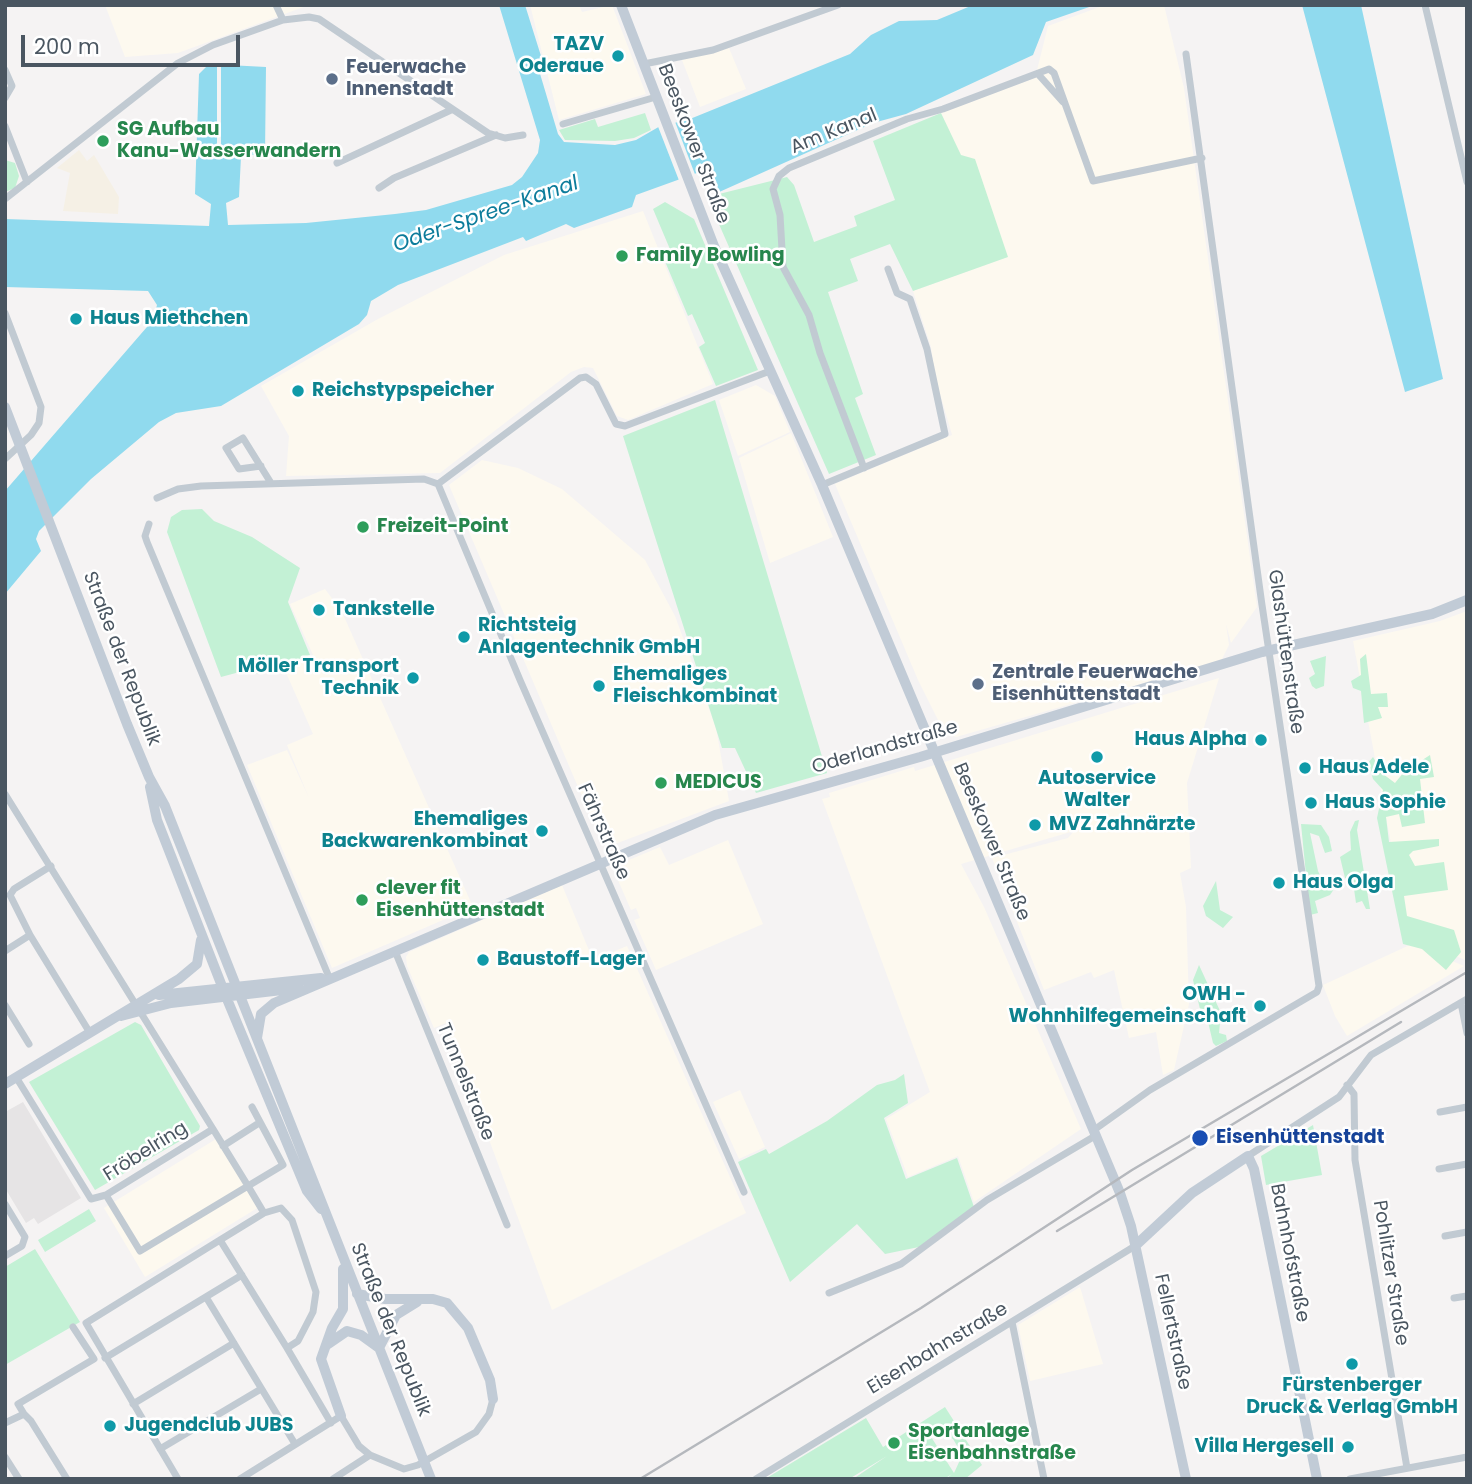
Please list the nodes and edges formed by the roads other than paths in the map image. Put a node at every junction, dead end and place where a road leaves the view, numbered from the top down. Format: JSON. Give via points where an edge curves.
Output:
{"nodes":[{"id":1,"x":276,"y":5,"type":"edge"},
{"id":2,"x":621,"y":5,"type":"edge"},
{"id":3,"x":838,"y":5,"type":"edge"},
{"id":4,"x":1425,"y":5,"type":"edge"},
{"id":5,"x":283,"y":20,"type":"junction"},
{"id":6,"x":1186,"y":54,"type":"dead end"},
{"id":7,"x":644,"y":64,"type":"junction"},
{"id":8,"x":5,"y":70,"type":"edge"},
{"id":9,"x":1038,"y":74,"type":"junction"},
{"id":10,"x":656,"y":97,"type":"junction"},
{"id":11,"x":5,"y":98,"type":"edge"},
{"id":12,"x":1065,"y":106,"type":"junction"},
{"id":13,"x":452,"y":110,"type":"junction"},
{"id":14,"x":563,"y":124,"type":"dead end"},
{"id":15,"x":5,"y":126,"type":"edge"},
{"id":16,"x":496,"y":135,"type":"junction"},
{"id":17,"x":523,"y":135,"type":"dead end"},
{"id":18,"x":1202,"y":158,"type":"junction"},
{"id":19,"x":337,"y":163,"type":"dead end"},
{"id":20,"x":1467,"y":181,"type":"edge"},
{"id":21,"x":27,"y":182,"type":"junction"},
{"id":22,"x":379,"y":188,"type":"dead end"},
{"id":23,"x":5,"y":198,"type":"edge"},
{"id":24,"x":888,"y":269,"type":"dead end"},
{"id":25,"x":5,"y":313,"type":"edge"},
{"id":26,"x":770,"y":371,"type":"junction"},
{"id":27,"x":5,"y":407,"type":"edge"},
{"id":28,"x":5,"y":459,"type":"edge"},
{"id":29,"x":261,"y":466,"type":"junction"},
{"id":30,"x":864,"y":468,"type":"junction"},
{"id":31,"x":271,"y":483,"type":"junction"},
{"id":32,"x":438,"y":484,"type":"junction"},
{"id":33,"x":822,"y":485,"type":"junction"},
{"id":34,"x":157,"y":498,"type":"dead end"},
{"id":35,"x":149,"y":524,"type":"dead end"},
{"id":36,"x":1467,"y":600,"type":"edge"},
{"id":37,"x":1269,"y":650,"type":"junction"},
{"id":38,"x":934,"y":752,"type":"junction"},
{"id":39,"x":149,"y":777,"type":"junction"},
{"id":40,"x":5,"y":793,"type":"edge"},
{"id":41,"x":599,"y":863,"type":"junction"},
{"id":42,"x":51,"y":866,"type":"junction"},
{"id":43,"x":200,"y":933,"type":"junction"},
{"id":44,"x":30,"y":935,"type":"junction"},
{"id":45,"x":5,"y":951,"type":"edge"},
{"id":46,"x":395,"y":951,"type":"junction"},
{"id":47,"x":328,"y":977,"type":"junction"},
{"id":48,"x":309,"y":986,"type":"junction"},
{"id":49,"x":223,"y":987,"type":"junction"},
{"id":50,"x":237,"y":992,"type":"junction"},
{"id":51,"x":146,"y":998,"type":"junction"},
{"id":52,"x":227,"y":999,"type":"junction"},
{"id":53,"x":1464,"y":1001,"type":"edge"},
{"id":54,"x":5,"y":1005,"type":"edge"},
{"id":55,"x":138,"y":1008,"type":"junction"},
{"id":56,"x":90,"y":1033,"type":"junction"},
{"id":57,"x":1467,"y":1033,"type":"edge"},
{"id":58,"x":257,"y":1038,"type":"junction"},
{"id":59,"x":29,"y":1044,"type":"dead end"},
{"id":60,"x":16,"y":1077,"type":"junction"},
{"id":61,"x":5,"y":1084,"type":"edge"},
{"id":62,"x":1347,"y":1084,"type":"junction"},
{"id":63,"x":252,"y":1107,"type":"dead end"},
{"id":64,"x":1467,"y":1107,"type":"edge"},
{"id":65,"x":1440,"y":1112,"type":"dead end"},
{"id":66,"x":259,"y":1123,"type":"junction"},
{"id":67,"x":212,"y":1129,"type":"junction"},
{"id":68,"x":1095,"y":1133,"type":"junction"},
{"id":69,"x":223,"y":1146,"type":"junction"},
{"id":70,"x":1248,"y":1156,"type":"junction"},
{"id":71,"x":1467,"y":1164,"type":"edge"},
{"id":72,"x":1439,"y":1168,"type":"dead end"},
{"id":73,"x":248,"y":1186,"type":"junction"},
{"id":74,"x":744,"y":1192,"type":"dead end"},
{"id":75,"x":1121,"y":1193,"type":"joint"},
{"id":76,"x":106,"y":1195,"type":"junction"},
{"id":77,"x":5,"y":1204,"type":"edge"},
{"id":78,"x":264,"y":1213,"type":"junction"},
{"id":79,"x":324,"y":1213,"type":"junction"},
{"id":80,"x":507,"y":1225,"type":"dead end"},
{"id":81,"x":1131,"y":1226,"type":"junction"},
{"id":82,"x":1152,"y":1232,"type":"junction"},
{"id":83,"x":1467,"y":1232,"type":"edge"},
{"id":84,"x":1445,"y":1236,"type":"dead end"},
{"id":85,"x":220,"y":1240,"type":"junction"},
{"id":86,"x":1135,"y":1246,"type":"junction"},
{"id":87,"x":5,"y":1256,"type":"edge"},
{"id":88,"x":342,"y":1258,"type":"junction"},
{"id":89,"x":242,"y":1275,"type":"junction"},
{"id":90,"x":829,"y":1293,"type":"dead end"},
{"id":91,"x":357,"y":1294,"type":"junction"},
{"id":92,"x":1467,"y":1296,"type":"edge"},
{"id":93,"x":206,"y":1297,"type":"junction"},
{"id":94,"x":1454,"y":1298,"type":"dead end"},
{"id":95,"x":423,"y":1299,"type":"junction"},
{"id":96,"x":1012,"y":1322,"type":"junction"},
{"id":97,"x":73,"y":1327,"type":"dead end"},
{"id":98,"x":234,"y":1343,"type":"junction"},
{"id":99,"x":287,"y":1348,"type":"junction"},
{"id":100,"x":379,"y":1348,"type":"junction"},
{"id":101,"x":323,"y":1350,"type":"junction"},
{"id":102,"x":100,"y":1357,"type":"junction"},
{"id":103,"x":261,"y":1389,"type":"junction"},
{"id":104,"x":493,"y":1399,"type":"joint"},
{"id":105,"x":133,"y":1404,"type":"junction"},
{"id":106,"x":24,"y":1414,"type":"junction"},
{"id":107,"x":341,"y":1416,"type":"junction"},
{"id":108,"x":5,"y":1423,"type":"edge"},
{"id":109,"x":331,"y":1423,"type":"junction"},
{"id":110,"x":295,"y":1444,"type":"junction"},
{"id":111,"x":160,"y":1448,"type":"junction"},
{"id":112,"x":370,"y":1455,"type":"junction"},
{"id":113,"x":5,"y":1457,"type":"edge"},
{"id":114,"x":1467,"y":1457,"type":"edge"},
{"id":115,"x":1407,"y":1468,"type":"junction"},
{"id":116,"x":15,"y":1477,"type":"edge"},
{"id":117,"x":67,"y":1479,"type":"edge"},
{"id":118,"x":178,"y":1479,"type":"edge"},
{"id":119,"x":240,"y":1479,"type":"edge"},
{"id":120,"x":332,"y":1479,"type":"edge"},
{"id":121,"x":431,"y":1479,"type":"edge"},
{"id":122,"x":756,"y":1479,"type":"edge"},
{"id":123,"x":1045,"y":1479,"type":"edge"},
{"id":124,"x":1186,"y":1479,"type":"edge"},
{"id":125,"x":1317,"y":1479,"type":"edge"},
{"id":126,"x":1350,"y":1479,"type":"edge"}],
"edges":[{"from":1,"to":5,"type":"street"},
{"from":2,"to":7,"type":"street","name":"Beeskower Straße"},
{"from":3,"to":7,"type":"street","via":[[713,50]]},
{"from":4,"to":20,"type":"street"},
{"from":5,"to":13,"type":"street","via":[[318,19]]},
{"from":5,"to":21,"type":"street","via":[[178,62]]},
{"from":6,"to":18,"type":"street","name":"Glashüttenstraße"},
{"from":7,"to":10,"type":"street","name":"Beeskower Straße"},
{"from":8,"to":11,"type":"street","via":[[12,86]]},
{"from":9,"to":12,"type":"street"},
{"from":9,"to":12,"type":"street","via":[[1049,69],[1055,74]]},
{"from":9,"to":30,"type":"street","name":"Am Kanal","via":[[907,119],[789,168],[773,189],[780,215],[783,267],[809,315]]},
{"from":10,"to":14,"type":"street"},
{"from":10,"to":26,"type":"street","name":"Beeskower Straße"},
{"from":12,"to":18,"type":"street","via":[[1093,181]]},
{"from":13,"to":16,"type":"street"},
{"from":13,"to":19,"type":"street"},
{"from":15,"to":21,"type":"street"},
{"from":16,"to":17,"type":"street"},
{"from":16,"to":22,"type":"street"},
{"from":18,"to":37,"type":"street","name":"Glashüttenstraße"},
{"from":21,"to":23,"type":"street"},
{"from":24,"to":30,"type":"street","via":[[897,293],[910,299],[927,349],[945,434]]},
{"from":25,"to":28,"type":"street","via":[[41,407],[31,435]]},
{"from":26,"to":32,"type":"street","via":[[625,426],[618,426],[612,418],[596,384],[580,378]]},
{"from":26,"to":33,"type":"street","name":"Beeskower Straße"},
{"from":27,"to":39,"type":"street","name":"Straße der Republik"},
{"from":29,"to":29,"type":"street","via":[[243,438],[226,449],[239,469]]},
{"from":29,"to":31,"type":"street"},
{"from":30,"to":33,"type":"street"},
{"from":31,"to":32,"type":"street","via":[[424,480]]},
{"from":31,"to":34,"type":"street","via":[[178,489]]},
{"from":32,"to":41,"type":"street","name":"Fährstraße"},
{"from":33,"to":38,"type":"street","name":"Beeskower Straße"},
{"from":35,"to":47,"type":"street","via":[[147,542]]},
{"from":36,"to":37,"type":"street","name":"Oderlandstraße","via":[[1432,614]]},
{"from":37,"to":38,"type":"street","name":"Oderlandstraße"},
{"from":37,"to":68,"type":"street","name":"Glashüttenstraße","via":[[1319,990],[1150,1090]]},
{"from":38,"to":41,"type":"street","name":"Oderlandstraße","via":[[715,815]]},
{"from":38,"to":68,"type":"street","name":"Beeskower Straße"},
{"from":39,"to":43,"type":"street","name":"Straße der Republik","via":[[156,820]]},
{"from":39,"to":50,"type":"street","name":"Straße der Republik","via":[[165,806]]},
{"from":40,"to":42,"type":"street","name":"Fröbelring"},
{"from":41,"to":46,"type":"street","name":"Oderlandstraße"},
{"from":41,"to":74,"type":"street","name":"Fährstraße"},
{"from":42,"to":44,"type":"street","via":[[10,895]]},
{"from":42,"to":55,"type":"street","name":"Fröbelring"},
{"from":43,"to":49,"type":"street","name":"Straße der Republik"},
{"from":43,"to":51,"type":"street","via":[[200,958],[194,968]]},
{"from":44,"to":45,"type":"street"},
{"from":44,"to":56,"type":"street"},
{"from":46,"to":47,"type":"street","name":"Oderlandstraße"},
{"from":46,"to":80,"type":"street","name":"Tunnelstraße"},
{"from":47,"to":48,"type":"street","name":"Oderlandstraße"},
{"from":47,"to":50,"type":"street","name":"Oderlandstraße"},
{"from":48,"to":50,"type":"street","name":"Oderlandstraße"},
{"from":48,"to":58,"type":"street","name":"Oderlandstraße","via":[[266,1008],[258,1022]]},
{"from":49,"to":50,"type":"street"},
{"from":49,"to":51,"type":"street"},
{"from":49,"to":52,"type":"street","name":"Straße der Republik"},
{"from":50,"to":52,"type":"street"},
{"from":50,"to":58,"type":"street","name":"Straße der Republik"},
{"from":51,"to":55,"type":"street"},
{"from":52,"to":55,"type":"street"},
{"from":52,"to":79,"type":"street","name":"Straße der Republik","via":[[307,1191]]},
{"from":53,"to":57,"type":"street"},
{"from":53,"to":62,"type":"street","via":[[1371,1055]]},
{"from":54,"to":59,"type":"street"},
{"from":55,"to":56,"type":"street"},
{"from":55,"to":67,"type":"street","name":"Fröbelring"},
{"from":56,"to":60,"type":"street"},
{"from":58,"to":79,"type":"street","name":"Straße der Republik"},
{"from":60,"to":61,"type":"street"},
{"from":60,"to":76,"type":"street","name":"Fröbelring","via":[[91,1199]]},
{"from":62,"to":70,"type":"street","via":[[1339,1097],[1320,1111]]},
{"from":62,"to":115,"type":"street","name":"Pohlitzer Straße","via":[[1354,1094],[1355,1160]]},
{"from":63,"to":66,"type":"street"},
{"from":64,"to":65,"type":"street"},
{"from":66,"to":69,"type":"street"},
{"from":66,"to":73,"type":"street","via":[[284,1164]]},
{"from":67,"to":69,"type":"street"},
{"from":67,"to":76,"type":"street","name":"Fröbelring"},
{"from":68,"to":75,"type":"street","name":"Beeskower Straße"},
{"from":68,"to":90,"type":"street","via":[[987,1200],[901,1264]]},
{"from":69,"to":73,"type":"street"},
{"from":70,"to":82,"type":"street","via":[[1192,1193]]},
{"from":70,"to":125,"type":"street","name":"Bahnhofstraße"},
{"from":71,"to":72,"type":"street"},
{"from":73,"to":76,"type":"street","via":[[139,1251]]},
{"from":73,"to":78,"type":"street"},
{"from":75,"to":81,"type":"street","name":"Fellertstraße"},
{"from":77,"to":87,"type":"street","via":[[25,1237],[22,1246]]},
{"from":78,"to":85,"type":"street"},
{"from":78,"to":99,"type":"street","via":[[281,1208],[292,1220],[316,1292],[308,1322],[298,1340]]},
{"from":79,"to":88,"type":"street","name":"Straße der Republik"},
{"from":81,"to":82,"type":"street"},
{"from":81,"to":86,"type":"street","name":"Fellertstraße"},
{"from":82,"to":86,"type":"street"},
{"from":83,"to":84,"type":"street"},
{"from":85,"to":89,"type":"street"},
{"from":85,"to":102,"type":"street","via":[[86,1323]]},
{"from":86,"to":96,"type":"street","name":"Eisenbahnstraße"},
{"from":86,"to":124,"type":"street","name":"Fellertstraße"},
{"from":88,"to":91,"type":"street","name":"Straße der Republik"},
{"from":88,"to":101,"type":"street","via":[[343,1309]]},
{"from":89,"to":93,"type":"street"},
{"from":89,"to":99,"type":"street"},
{"from":91,"to":95,"type":"street"},
{"from":91,"to":100,"type":"street","name":"Straße der Republik"},
{"from":92,"to":94,"type":"street"},
{"from":93,"to":98,"type":"street"},
{"from":93,"to":102,"type":"street"},
{"from":95,"to":100,"type":"street","via":[[396,1315]]},
{"from":95,"to":104,"type":"street","via":[[447,1303],[458,1313],[491,1380]]},
{"from":96,"to":122,"type":"street","name":"Eisenbahnstraße"},
{"from":96,"to":123,"type":"street"},
{"from":97,"to":102,"type":"street"},
{"from":98,"to":103,"type":"street"},
{"from":98,"to":105,"type":"street"},
{"from":99,"to":109,"type":"street"},
{"from":100,"to":101,"type":"street","via":[[347,1331]]},
{"from":100,"to":121,"type":"street","name":"Straße der Republik"},
{"from":101,"to":107,"type":"street","via":[[324,1372]]},
{"from":102,"to":105,"type":"street"},
{"from":102,"to":106,"type":"street","via":[[18,1404]]},
{"from":103,"to":110,"type":"street"},
{"from":103,"to":111,"type":"street"},
{"from":104,"to":112,"type":"street","via":[[489,1415],[476,1432],[418,1465],[404,1469]]},
{"from":105,"to":111,"type":"street"},
{"from":106,"to":108,"type":"street"},
{"from":106,"to":117,"type":"street"},
{"from":107,"to":109,"type":"street"},
{"from":107,"to":112,"type":"street"},
{"from":109,"to":110,"type":"street"},
{"from":110,"to":119,"type":"street"},
{"from":111,"to":118,"type":"street"},
{"from":112,"to":120,"type":"street"},
{"from":113,"to":116,"type":"street"},
{"from":114,"to":115,"type":"street"},
{"from":115,"to":126,"type":"street"}]}
